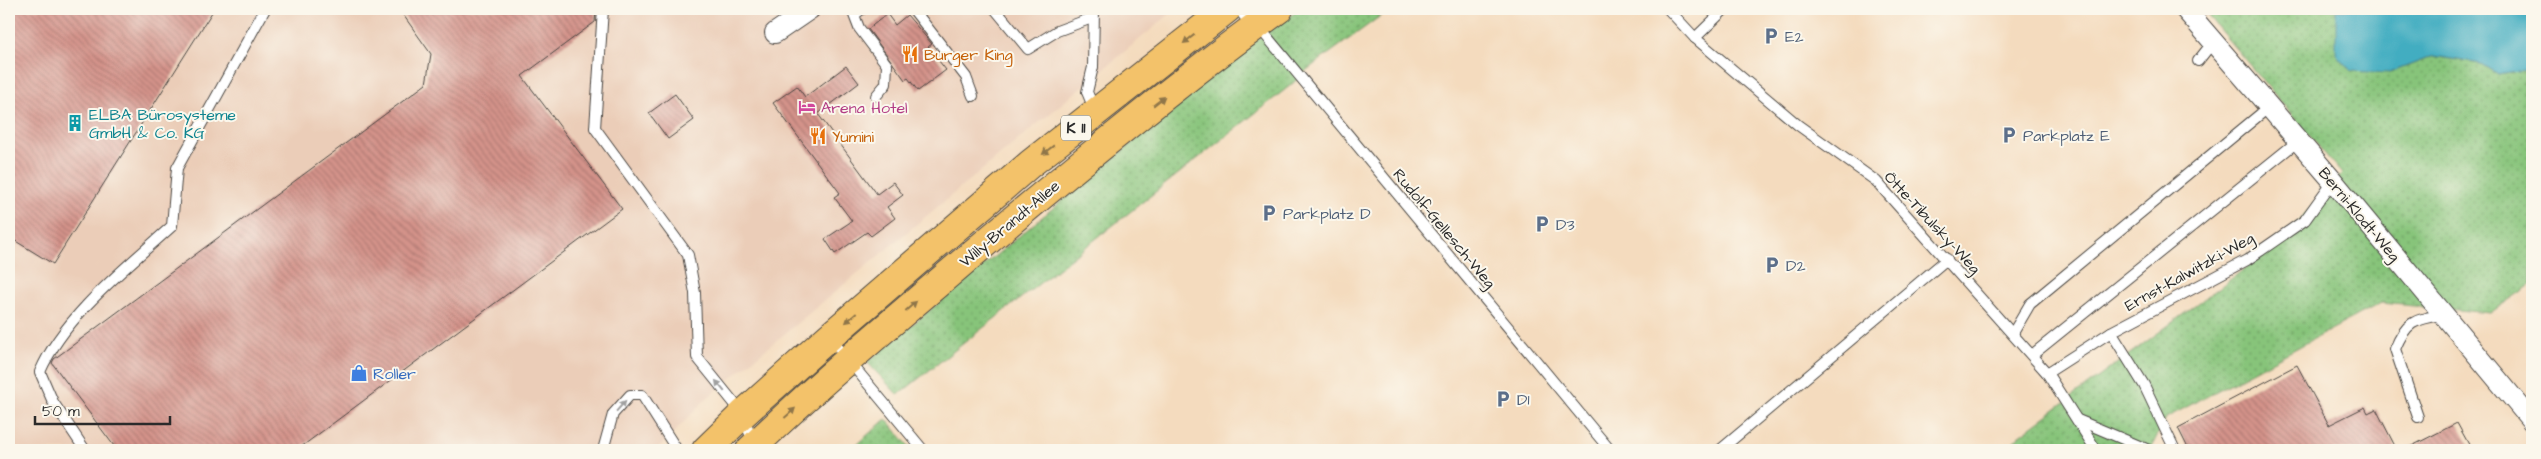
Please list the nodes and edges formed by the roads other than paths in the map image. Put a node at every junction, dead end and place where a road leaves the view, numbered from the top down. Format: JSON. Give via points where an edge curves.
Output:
{"nodes":[{"id":1,"x":265,"y":9,"type":"edge"},
{"id":2,"x":603,"y":9,"type":"edge"},
{"id":3,"x":810,"y":9,"type":"edge"},
{"id":4,"x":862,"y":9,"type":"edge"},
{"id":5,"x":913,"y":9,"type":"edge"},
{"id":6,"x":995,"y":9,"type":"edge"},
{"id":7,"x":1228,"y":9,"type":"edge"},
{"id":8,"x":1280,"y":9,"type":"edge"},
{"id":9,"x":1668,"y":9,"type":"edge"},
{"id":10,"x":1726,"y":9,"type":"edge"},
{"id":11,"x":2185,"y":9,"type":"edge"},
{"id":12,"x":1093,"y":13,"type":"edge"},
{"id":13,"x":1251,"y":17,"type":"edge"},
{"id":14,"x":775,"y":33,"type":"dead end"},
{"id":15,"x":1695,"y":38,"type":"junction"},
{"id":16,"x":2212,"y":42,"type":"junction"},
{"id":17,"x":2198,"y":61,"type":"dead end"},
{"id":18,"x":876,"y":96,"type":"dead end"},
{"id":19,"x":973,"y":96,"type":"dead end"},
{"id":20,"x":2269,"y":107,"type":"junction"},
{"id":21,"x":1095,"y":112,"type":"junction"},
{"id":22,"x":2298,"y":141,"type":"junction"},
{"id":23,"x":2334,"y":181,"type":"junction"},
{"id":24,"x":1947,"y":259,"type":"junction"},
{"id":25,"x":2443,"y":315,"type":"junction"},
{"id":26,"x":2111,"y":332,"type":"junction"},
{"id":27,"x":2013,"y":333,"type":"junction"},
{"id":28,"x":829,"y":337,"type":"junction"},
{"id":29,"x":2032,"y":355,"type":"junction"},
{"id":30,"x":848,"y":360,"type":"junction"},
{"id":31,"x":2047,"y":373,"type":"junction"},
{"id":32,"x":743,"y":414,"type":"junction"},
{"id":33,"x":2418,"y":417,"type":"dead end"},
{"id":34,"x":2078,"y":420,"type":"junction"},
{"id":35,"x":2532,"y":421,"type":"edge"},
{"id":36,"x":753,"y":449,"type":"edge"},
{"id":37,"x":84,"y":450,"type":"edge"},
{"id":38,"x":604,"y":450,"type":"edge"},
{"id":39,"x":676,"y":450,"type":"edge"},
{"id":40,"x":706,"y":450,"type":"edge"},
{"id":41,"x":923,"y":450,"type":"edge"},
{"id":42,"x":1610,"y":450,"type":"edge"},
{"id":43,"x":1720,"y":450,"type":"edge"},
{"id":44,"x":2096,"y":450,"type":"edge"},
{"id":45,"x":2149,"y":450,"type":"edge"},
{"id":46,"x":2175,"y":450,"type":"edge"}],
"edges":[{"from":1,"to":37,"type":"lane","via":[[177,168],[172,226],[93,298],[47,355],[40,372],[53,402]]},
{"from":32,"to":2,"type":"lane","one_way":true,"via":[[697,358],[695,293],[688,255],[595,128]]},
{"from":3,"to":14,"type":"street"},
{"from":4,"to":18,"type":"lane","via":[[854,15],[859,28],[887,65],[886,84]]},
{"from":5,"to":19,"type":"lane","via":[[966,77]]},
{"from":6,"to":12,"type":"lane","via":[[1028,49]]},
{"from":7,"to":21,"type":"main road","name":"Willy-Brandt-Allee","number":"K 11","one_way":true},
{"from":8,"to":13,"type":"main road","name":"Willy-Brandt-Allee","number":"K 11"},
{"from":9,"to":15,"type":"lane","name":"Ötte-Tibulsky-Weg"},
{"from":10,"to":15,"type":"lane"},
{"from":11,"to":16,"type":"street","name":"Berni-Klodt-Weg"},
{"from":12,"to":21,"type":"lane","via":[[1093,67],[1087,92]]},
{"from":30,"to":13,"type":"main road","name":"Willy-Brandt-Allee","number":"K 11","one_way":true,"via":[[1121,131]]},
{"from":13,"to":42,"type":"lane","name":"Rudolf-Gellesch-Weg"},
{"from":15,"to":24,"type":"lane","name":"Ötte-Tibulsky-Weg","via":[[1798,125],[1876,181]]},
{"from":16,"to":17,"type":"lane"},
{"from":16,"to":20,"type":"street","name":"Berni-Klodt-Weg"},
{"from":20,"to":22,"type":"street","name":"Berni-Klodt-Weg"},
{"from":20,"to":27,"type":"lane","via":[[2030,304]]},
{"from":21,"to":28,"type":"main road","name":"Willy-Brandt-Allee","number":"K 11","one_way":true},
{"from":22,"to":23,"type":"street","name":"Berni-Klodt-Weg"},
{"from":22,"to":29,"type":"lane"},
{"from":23,"to":25,"type":"street","name":"Berni-Klodt-Weg"},
{"from":23,"to":26,"type":"lane","name":"Ernst-Kalwitzki-Weg","via":[[2305,220],[2247,260]]},
{"from":24,"to":27,"type":"lane","name":"Ötte-Tibulsky-Weg"},
{"from":24,"to":43,"type":"lane"},
{"from":25,"to":33,"type":"lane","via":[[2420,318],[2402,331],[2394,349]]},
{"from":25,"to":35,"type":"street","name":"Berni-Klodt-Weg"},
{"from":26,"to":31,"type":"lane","name":"Ernst-Kalwitzki-Weg"},
{"from":26,"to":46,"type":"lane","via":[[2144,385]]},
{"from":27,"to":29,"type":"lane","name":"Ötte-Tibulsky-Weg"},
{"from":28,"to":30,"type":"lane"},
{"from":28,"to":32,"type":"main road","name":"Willy-Brandt-Allee","number":"K 11"},
{"from":29,"to":31,"type":"lane","name":"Ötte-Tibulsky-Weg"},
{"from":36,"to":30,"type":"main road","name":"Willy-Brandt-Allee","number":"K 11","one_way":true},
{"from":30,"to":41,"type":"lane"},
{"from":31,"to":34,"type":"lane","name":"Ötte-Tibulsky-Weg"},
{"from":32,"to":36,"type":"lane"},
{"from":32,"to":40,"type":"main road","name":"Willy-Brandt-Allee","number":"K 11"},
{"from":34,"to":44,"type":"lane","name":"Ötte-Tibulsky-Weg"},
{"from":34,"to":45,"type":"lane"},
{"from":38,"to":39,"type":"lane","one_way":true,"via":[[613,414],[630,395],[642,395]]}]}
